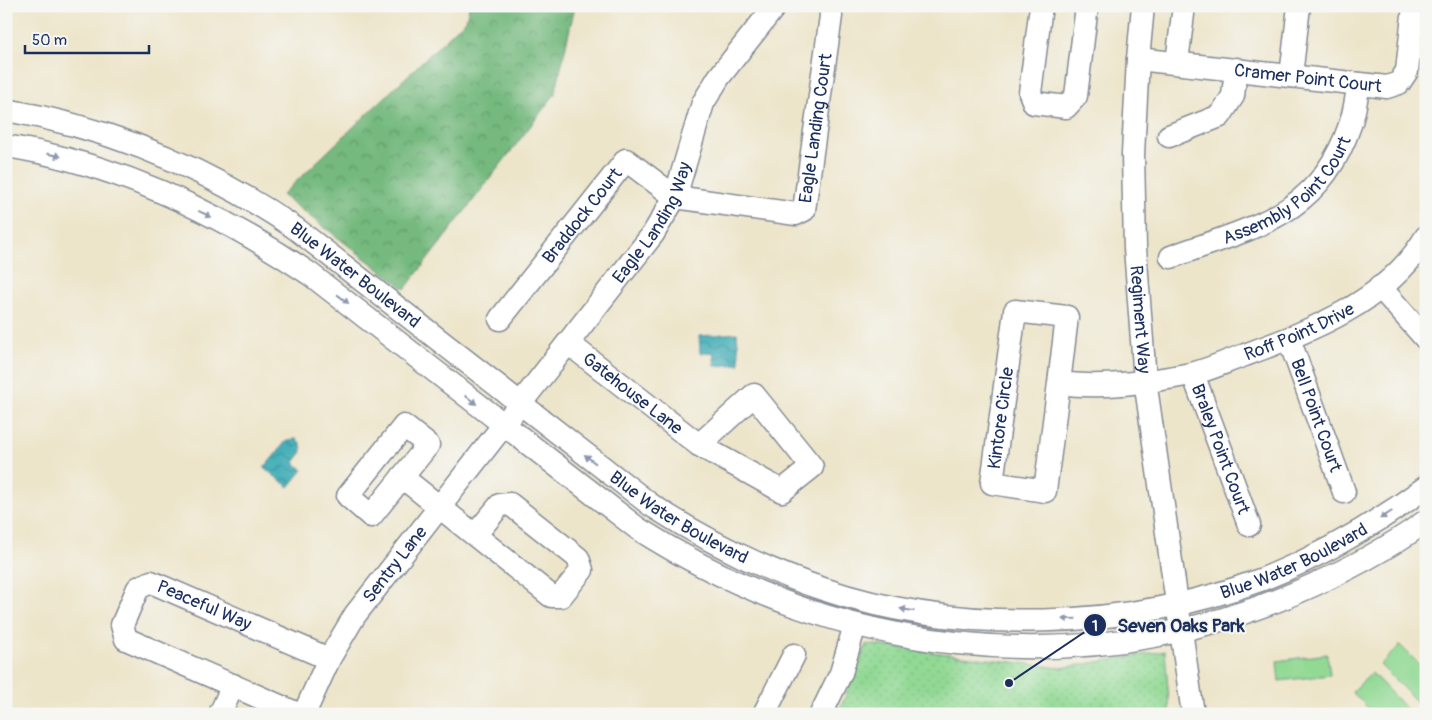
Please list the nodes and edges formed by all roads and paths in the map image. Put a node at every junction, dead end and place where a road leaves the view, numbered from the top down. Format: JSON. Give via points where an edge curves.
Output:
{"nodes":[{"id":1,"x":775,"y":6,"type":"edge"},
{"id":2,"x":830,"y":6,"type":"edge"},
{"id":3,"x":1041,"y":6,"type":"edge"},
{"id":4,"x":1087,"y":6,"type":"edge"},
{"id":5,"x":1143,"y":6,"type":"edge"},
{"id":6,"x":1184,"y":6,"type":"edge"},
{"id":7,"x":1299,"y":6,"type":"edge"},
{"id":8,"x":1414,"y":6,"type":"edge"},
{"id":9,"x":1138,"y":59,"type":"junction"},
{"id":10,"x":1178,"y":62,"type":"junction"},
{"id":11,"x":1236,"y":69,"type":"junction"},
{"id":12,"x":1291,"y":76,"type":"junction"},
{"id":13,"x":1359,"y":84,"type":"junction"},
{"id":14,"x":6,"y":110,"type":"edge"},
{"id":15,"x":1169,"y":136,"type":"dead end"},
{"id":16,"x":6,"y":146,"type":"edge"},
{"id":17,"x":675,"y":197,"type":"junction"},
{"id":18,"x":1426,"y":237,"type":"edge"},
{"id":19,"x":1171,"y":257,"type":"dead end"},
{"id":20,"x":1380,"y":287,"type":"junction"},
{"id":21,"x":500,"y":319,"type":"dead end"},
{"id":22,"x":1289,"y":339,"type":"junction"},
{"id":23,"x":1426,"y":339,"type":"edge"},
{"id":24,"x":568,"y":343,"type":"junction"},
{"id":25,"x":1193,"y":374,"type":"junction"},
{"id":26,"x":1146,"y":380,"type":"junction"},
{"id":27,"x":1059,"y":383,"type":"junction"},
{"id":28,"x":520,"y":404,"type":"junction"},
{"id":29,"x":504,"y":426,"type":"junction"},
{"id":30,"x":699,"y":445,"type":"junction"},
{"id":31,"x":402,"y":477,"type":"dead end"},
{"id":32,"x":1426,"y":487,"type":"edge"},
{"id":33,"x":1344,"y":492,"type":"dead end"},
{"id":34,"x":439,"y":508,"type":"junction"},
{"id":35,"x":1426,"y":521,"type":"edge"},
{"id":36,"x":1249,"y":525,"type":"dead end"},
{"id":37,"x":474,"y":535,"type":"junction"},
{"id":38,"x":1176,"y":603,"type":"junction"},
{"id":39,"x":854,"y":625,"type":"junction"},
{"id":40,"x":1181,"y":631,"type":"junction"},
{"id":41,"x":794,"y":655,"type":"dead end"},
{"id":42,"x":329,"y":659,"type":"junction"},
{"id":43,"x":233,"y":685,"type":"junction"},
{"id":44,"x":220,"y":714,"type":"edge"},
{"id":45,"x":298,"y":714,"type":"edge"},
{"id":46,"x":304,"y":714,"type":"edge"},
{"id":47,"x":764,"y":714,"type":"edge"},
{"id":48,"x":822,"y":714,"type":"edge"},
{"id":49,"x":1193,"y":714,"type":"edge"}],
"edges":[{"from":1,"to":17,"type":"street","name":"Eagle Landing Way","via":[[719,77],[703,104]]},
{"from":2,"to":17,"type":"street","name":"Eagle Landing Court","via":[[832,16],[804,210],[796,214]]},
{"from":3,"to":4,"type":"street","via":[[1030,92],[1034,103],[1066,107],[1076,96]]},
{"from":5,"to":9,"type":"street","name":"Regiment Way"},
{"from":6,"to":10,"type":"street"},
{"from":7,"to":12,"type":"street"},
{"from":8,"to":13,"type":"street","name":"Cramer Point Court","via":[[1407,71],[1399,83],[1387,87]]},
{"from":9,"to":10,"type":"street","name":"Cramer Point Court"},
{"from":9,"to":26,"type":"street","name":"Regiment Way","via":[[1133,154],[1135,248]]},
{"from":10,"to":11,"type":"street","name":"Cramer Point Court"},
{"from":11,"to":12,"type":"street","name":"Cramer Point Court"},
{"from":11,"to":15,"type":"street","via":[[1233,96],[1220,116]]},
{"from":12,"to":13,"type":"street","name":"Cramer Point Court"},
{"from":13,"to":19,"type":"street","name":"Assembly Point Court","via":[[1351,124],[1338,153],[1319,183],[1301,202],[1254,227]]},
{"from":14,"to":28,"type":"street","name":"Blue Water Boulevard","via":[[69,122],[132,142],[200,172],[258,203],[295,228]]},
{"from":16,"to":29,"type":"street","name":"Blue Water Boulevard","one_way":true,"via":[[60,156],[117,174],[263,242],[310,274]]},
{"from":17,"to":21,"type":"street","name":"Braddock Court","via":[[626,160]]},
{"from":17,"to":24,"type":"street","name":"Eagle Landing Way","via":[[653,234]]},
{"from":18,"to":20,"type":"street","name":"Roff Point Drive","via":[[1417,252]]},
{"from":20,"to":22,"type":"street","name":"Roff Point Drive","via":[[1334,319]]},
{"from":20,"to":23,"type":"street"},
{"from":22,"to":25,"type":"street","name":"Roff Point Drive"},
{"from":22,"to":33,"type":"street","name":"Bell Point Court"},
{"from":24,"to":28,"type":"street","name":"Eagle Landing Way"},
{"from":24,"to":30,"type":"street","name":"Gatehouse Lane"},
{"from":25,"to":26,"type":"street","name":"Roff Point Drive"},
{"from":25,"to":36,"type":"street","name":"Braley Point Court"},
{"from":26,"to":27,"type":"street","via":[[1098,386]]},
{"from":26,"to":38,"type":"street","name":"Regiment Way"},
{"from":27,"to":27,"type":"street","name":"Kintore Circle","via":[[1067,317],[1015,311],[992,483],[1045,491]]},
{"from":28,"to":29,"type":"street","name":"Eagle Landing Way"},
{"from":38,"to":28,"type":"street","name":"Blue Water Boulevard","one_way":true,"via":[[1075,619],[1017,621],[963,618],[910,610],[823,589],[747,559],[684,526],[615,479]]},
{"from":29,"to":34,"type":"street","name":"Sentry Lane"},
{"from":29,"to":39,"type":"street","name":"Blue Water Boulevard","via":[[601,502],[671,550],[740,586]]},
{"from":30,"to":30,"type":"street","name":"Gatehouse Lane","via":[[782,491],[812,467],[754,396]]},
{"from":31,"to":34,"type":"street"},
{"from":32,"to":38,"type":"street","name":"Blue Water Boulevard","one_way":true,"via":[[1356,534],[1307,559],[1263,579]]},
{"from":34,"to":37,"type":"street"},
{"from":34,"to":42,"type":"street","name":"Sentry Lane","via":[[355,615]]},
{"from":35,"to":40,"type":"street","name":"Blue Water Boulevard","via":[[1369,558],[1320,582],[1229,618]]},
{"from":37,"to":37,"type":"street","via":[[551,596],[561,596],[582,570],[578,558],[510,504],[500,504]]},
{"from":38,"to":40,"type":"street","name":"Regiment Way"},
{"from":39,"to":40,"type":"street","name":"Blue Water Boulevard","via":[[958,644],[1017,648],[1074,645]]},
{"from":39,"to":48,"type":"street","via":[[841,673]]},
{"from":40,"to":49,"type":"street","name":"Regiment Way"},
{"from":41,"to":47,"type":"street"},
{"from":42,"to":43,"type":"street","name":"Peaceful Way","via":[[151,582],[138,588],[122,625],[126,638]]},
{"from":42,"to":46,"type":"street","name":"Sentry Lane"},
{"from":43,"to":44,"type":"street"},
{"from":43,"to":45,"type":"street","name":"Peaceful Way"}]}
